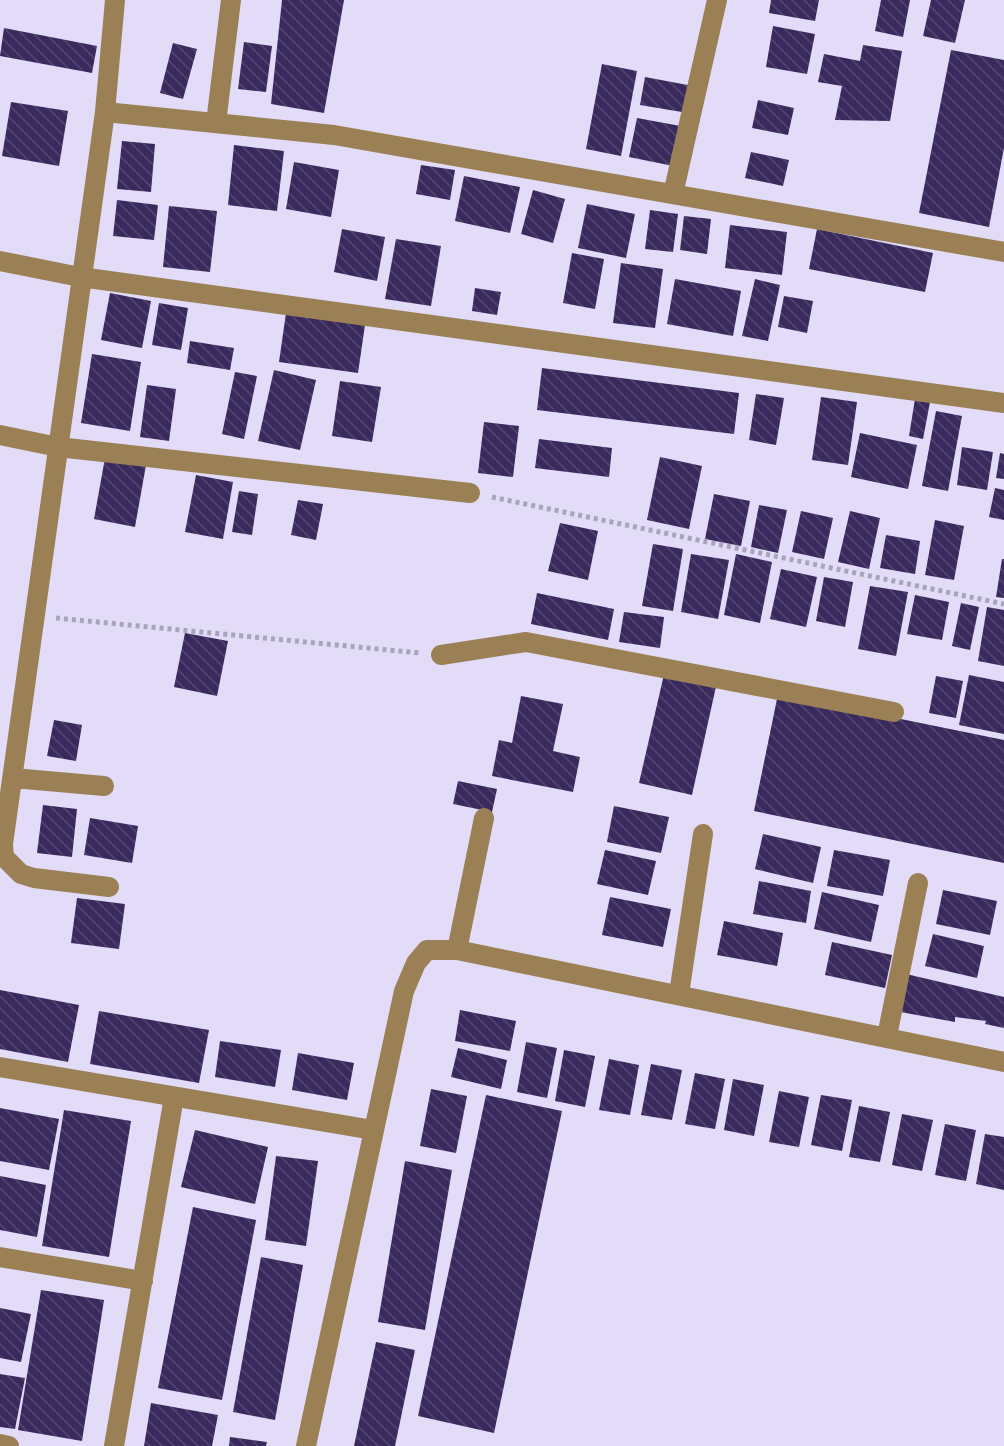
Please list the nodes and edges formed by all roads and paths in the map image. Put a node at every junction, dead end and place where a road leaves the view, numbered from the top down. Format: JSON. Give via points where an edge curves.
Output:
{"nodes":[{"id":1,"x":115,"y":0,"type":"edge"},
{"id":2,"x":231,"y":0,"type":"edge"},
{"id":3,"x":717,"y":0,"type":"edge"},
{"id":4,"x":105,"y":112,"type":"junction"},
{"id":5,"x":216,"y":123,"type":"junction"},
{"id":6,"x":673,"y":194,"type":"junction"},
{"id":7,"x":1004,"y":252,"type":"edge"},
{"id":8,"x":0,"y":261,"type":"edge"},
{"id":9,"x":80,"y":277,"type":"junction"},
{"id":10,"x":1004,"y":403,"type":"edge"},
{"id":11,"x":0,"y":435,"type":"edge"},
{"id":12,"x":58,"y":447,"type":"junction"},
{"id":13,"x":470,"y":493,"type":"joint"},
{"id":14,"x":1004,"y":604,"type":"edge"},
{"id":15,"x":37,"y":616,"type":"junction"},
{"id":16,"x":441,"y":655,"type":"joint"},
{"id":17,"x":894,"y":712,"type":"dead end"},
{"id":18,"x":13,"y":778,"type":"junction"},
{"id":19,"x":104,"y":786,"type":"dead end"},
{"id":20,"x":484,"y":818,"type":"dead end"},
{"id":21,"x":703,"y":834,"type":"dead end"},
{"id":22,"x":918,"y":883,"type":"dead end"},
{"id":23,"x":109,"y":887,"type":"dead end"},
{"id":24,"x":457,"y":950,"type":"junction"},
{"id":25,"x":679,"y":994,"type":"junction"},
{"id":26,"x":887,"y":1036,"type":"junction"},
{"id":27,"x":1004,"y":1062,"type":"edge"},
{"id":28,"x":0,"y":1067,"type":"edge"},
{"id":29,"x":174,"y":1097,"type":"junction"},
{"id":30,"x":373,"y":1130,"type":"junction"},
{"id":31,"x":0,"y":1257,"type":"edge"},
{"id":32,"x":143,"y":1281,"type":"junction"},
{"id":33,"x":0,"y":1444,"type":"edge"},
{"id":34,"x":9,"y":1446,"type":"edge"},
{"id":35,"x":114,"y":1446,"type":"edge"},
{"id":36,"x":306,"y":1446,"type":"edge"}],
"edges":[{"from":1,"to":4,"type":"street"},
{"from":2,"to":5,"type":"street"},
{"from":3,"to":6,"type":"street"},
{"from":4,"to":5,"type":"street"},
{"from":4,"to":9,"type":"street"},
{"from":5,"to":6,"type":"street","via":[[334,135]]},
{"from":6,"to":7,"type":"street"},
{"from":8,"to":9,"type":"street"},
{"from":9,"to":10,"type":"street"},
{"from":9,"to":12,"type":"street"},
{"from":11,"to":12,"type":"street"},
{"from":12,"to":13,"type":"street"},
{"from":12,"to":15,"type":"street"},
{"from":13,"to":14,"type":"path"},
{"from":15,"to":16,"type":"path"},
{"from":15,"to":18,"type":"street"},
{"from":16,"to":17,"type":"street","via":[[526,642]]},
{"from":18,"to":19,"type":"street"},
{"from":18,"to":23,"type":"street","via":[[3,844],[10,866],[34,878]]},
{"from":20,"to":24,"type":"street"},
{"from":21,"to":25,"type":"street"},
{"from":22,"to":26,"type":"street"},
{"from":24,"to":25,"type":"street"},
{"from":24,"to":30,"type":"street","via":[[427,950],[416,963],[404,991]]},
{"from":25,"to":26,"type":"street"},
{"from":26,"to":27,"type":"street"},
{"from":28,"to":29,"type":"street"},
{"from":29,"to":30,"type":"street"},
{"from":29,"to":32,"type":"street"},
{"from":30,"to":36,"type":"street"},
{"from":31,"to":32,"type":"street"},
{"from":32,"to":35,"type":"street"},
{"from":33,"to":34,"type":"street"}]}
